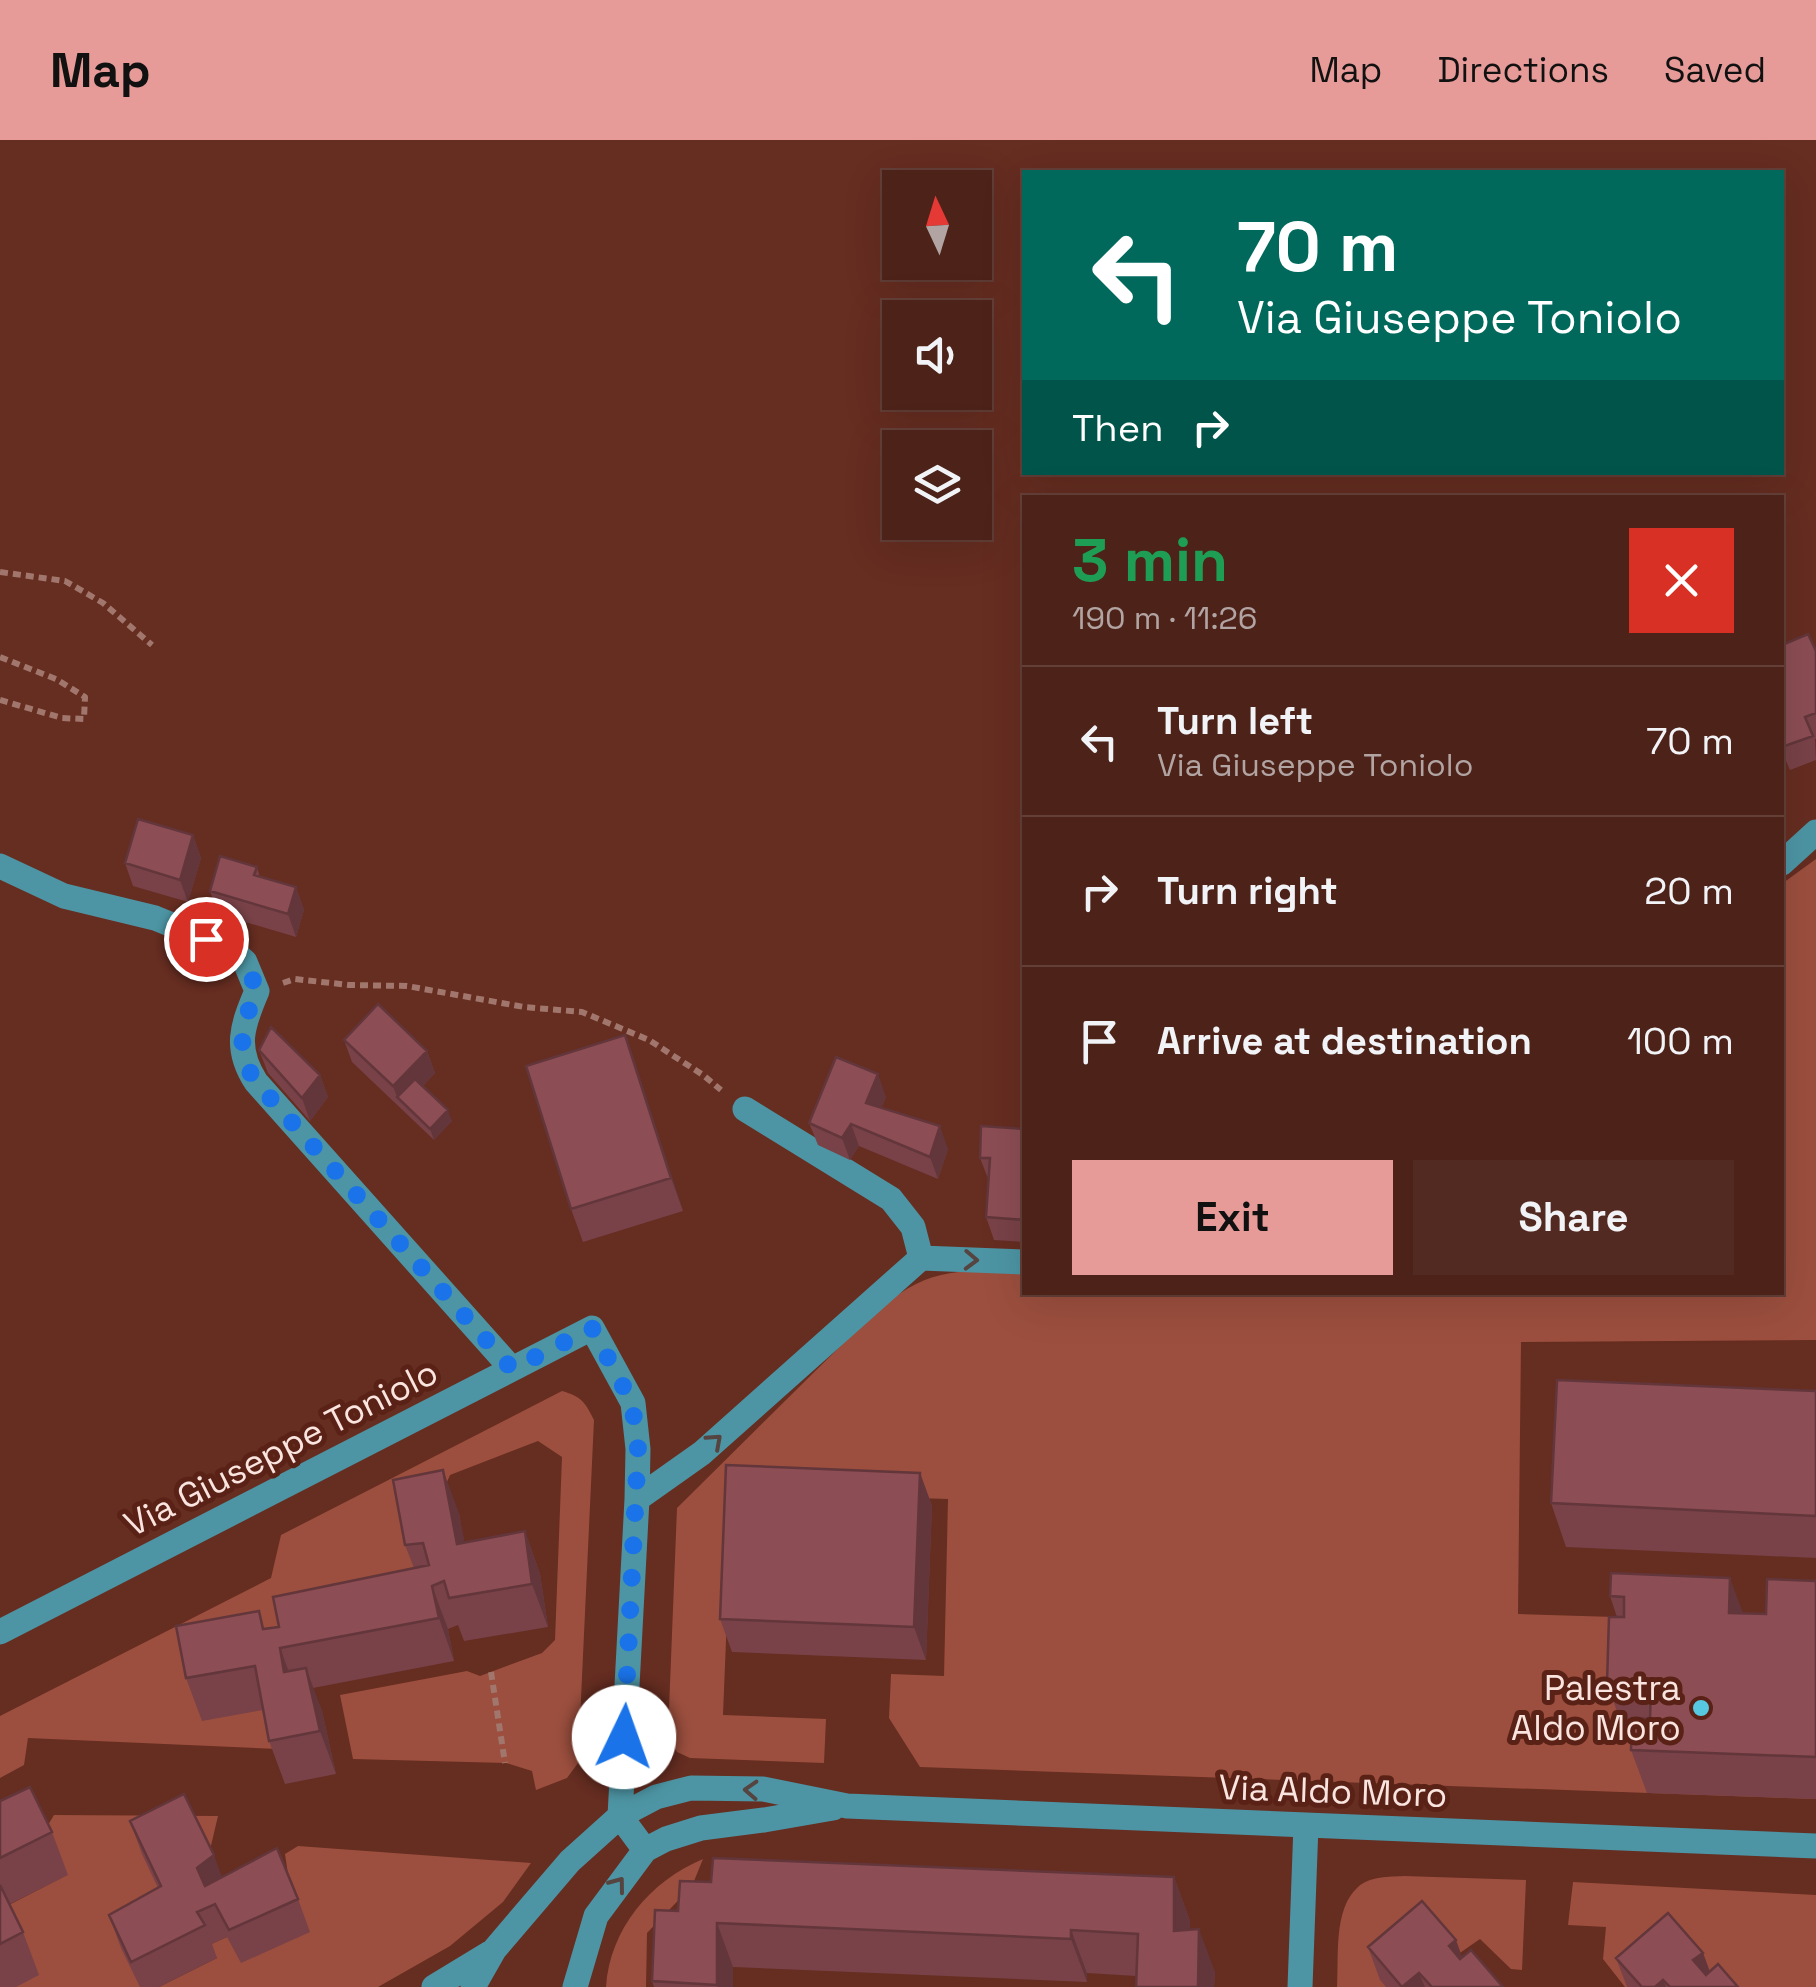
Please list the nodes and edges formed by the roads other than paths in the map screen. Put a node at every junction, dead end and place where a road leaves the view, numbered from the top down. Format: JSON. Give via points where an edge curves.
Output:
{"nodes":[{"id":1,"x":1816,"y":832,"type":"edge"},
{"id":2,"x":1784,"y":861,"type":"edge"},
{"id":3,"x":0,"y":866,"type":"edge"},
{"id":4,"x":746,"y":1109,"type":"road end"},
{"id":5,"x":921,"y":1258,"type":"junction"},
{"id":6,"x":1022,"y":1262,"type":"edge"},
{"id":7,"x":512,"y":1369,"type":"junction"},
{"id":8,"x":637,"y":1500,"type":"junction"},
{"id":9,"x":0,"y":1632,"type":"edge"},
{"id":10,"x":847,"y":1806,"type":"junction"},
{"id":11,"x":620,"y":1816,"type":"junction"},
{"id":12,"x":1306,"y":1824,"type":"junction"},
{"id":13,"x":1816,"y":1846,"type":"edge"},
{"id":14,"x":646,"y":1850,"type":"junction"},
{"id":15,"x":494,"y":1950,"type":"junction"},
{"id":16,"x":579,"y":1982,"type":"edge"},
{"id":17,"x":434,"y":1987,"type":"edge"},
{"id":18,"x":473,"y":1987,"type":"edge"},
{"id":19,"x":1300,"y":1987,"type":"edge"}],
"edges":[{"from":1,"to":2,"type":"street"},
{"from":3,"to":7,"type":"street","via":[[64,896],[156,918],[231,949],[245,962],[257,990],[241,1040],[256,1082]]},
{"from":4,"to":5,"type":"street","via":[[891,1199],[913,1228]]},
{"from":5,"to":6,"type":"street","one_way":true},
{"from":8,"to":5,"type":"street","one_way":true,"via":[[702,1453]]},
{"from":7,"to":8,"type":"street","name":"Via Giuseppe Toniolo","via":[[592,1328],[632,1403]]},
{"from":7,"to":9,"type":"street","name":"Via Giuseppe Toniolo"},
{"from":8,"to":11,"type":"street","name":"Via Giuseppe Toniolo"},
{"from":10,"to":11,"type":"street","one_way":true,"via":[[764,1789],[691,1788]]},
{"from":10,"to":12,"type":"street","name":"Via Aldo Moro"},
{"from":10,"to":14,"type":"street","via":[[701,1828]]},
{"from":11,"to":14,"type":"street"},
{"from":11,"to":15,"type":"street"},
{"from":12,"to":13,"type":"street","name":"Via Aldo Moro"},
{"from":12,"to":19,"type":"street"},
{"from":16,"to":14,"type":"street","one_way":true,"via":[[596,1916]]},
{"from":15,"to":17,"type":"street"},
{"from":15,"to":18,"type":"street"}]}
